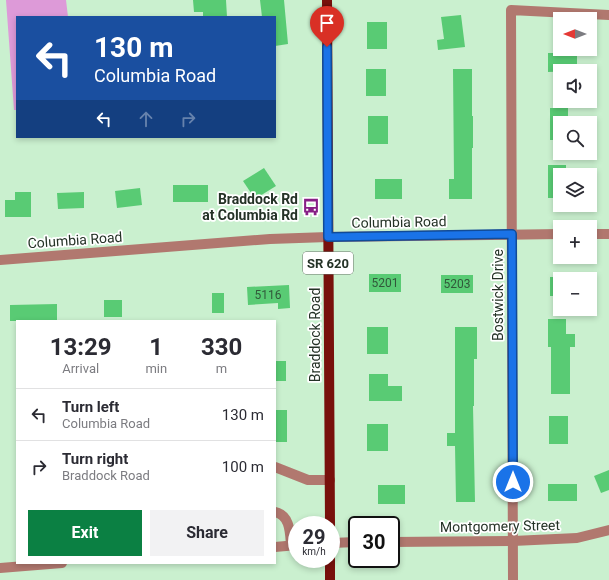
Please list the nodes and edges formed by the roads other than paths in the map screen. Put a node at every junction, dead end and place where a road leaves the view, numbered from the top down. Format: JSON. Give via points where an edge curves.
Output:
{"nodes":[{"id":1,"x":327,"y":0,"type":"edge"},
{"id":2,"x":609,"y":15,"type":"edge"},
{"id":3,"x":512,"y":234,"type":"junction"},
{"id":4,"x":553,"y":234,"type":"edge"},
{"id":5,"x":597,"y":234,"type":"edge"},
{"id":6,"x":609,"y":234,"type":"edge"},
{"id":7,"x":328,"y":237,"type":"junction"},
{"id":8,"x":0,"y":260,"type":"edge"},
{"id":9,"x":276,"y":467,"type":"edge"},
{"id":10,"x":330,"y":480,"type":"junction"},
{"id":11,"x":276,"y":512,"type":"edge"},
{"id":12,"x":330,"y":516,"type":"edge"},
{"id":13,"x":288,"y":524,"type":"edge"},
{"id":14,"x":609,"y":530,"type":"edge"},
{"id":15,"x":513,"y":541,"type":"junction"},
{"id":16,"x":400,"y":542,"type":"edge"},
{"id":17,"x":288,"y":546,"type":"edge"},
{"id":18,"x":276,"y":547,"type":"edge"},
{"id":19,"x":50,"y":564,"type":"edge"},
{"id":20,"x":0,"y":568,"type":"edge"},
{"id":21,"x":330,"y":568,"type":"edge"},
{"id":22,"x":330,"y":580,"type":"edge"},
{"id":23,"x":513,"y":580,"type":"edge"}],
"edges":[{"from":1,"to":7,"type":"main road","name":"Braddock Road","number":"SR 620"},
{"from":2,"to":3,"type":"street","name":"Bostwick Drive","via":[[511,10]]},
{"from":3,"to":4,"type":"street","name":"Columbia Road"},
{"from":3,"to":7,"type":"street","name":"Columbia Road"},
{"from":3,"to":15,"type":"street","name":"Bostwick Drive"},
{"from":5,"to":6,"type":"street"},
{"from":7,"to":8,"type":"street","name":"Columbia Road","via":[[270,239]]},
{"from":7,"to":10,"type":"main road","name":"Braddock Road","number":"SR 620"},
{"from":9,"to":10,"type":"street","via":[[308,480]]},
{"from":10,"to":12,"type":"main road","name":"Braddock Road","number":"SR 620"},
{"from":11,"to":13,"type":"street","via":[[285,517]]},
{"from":14,"to":15,"type":"street","name":"Montgomery Street","via":[[577,538]]},
{"from":15,"to":16,"type":"street","name":"Montgomery Street"},
{"from":15,"to":23,"type":"street","name":"Bostwick Drive"},
{"from":17,"to":18,"type":"street"},
{"from":19,"to":20,"type":"street"},
{"from":21,"to":22,"type":"main road"}]}
